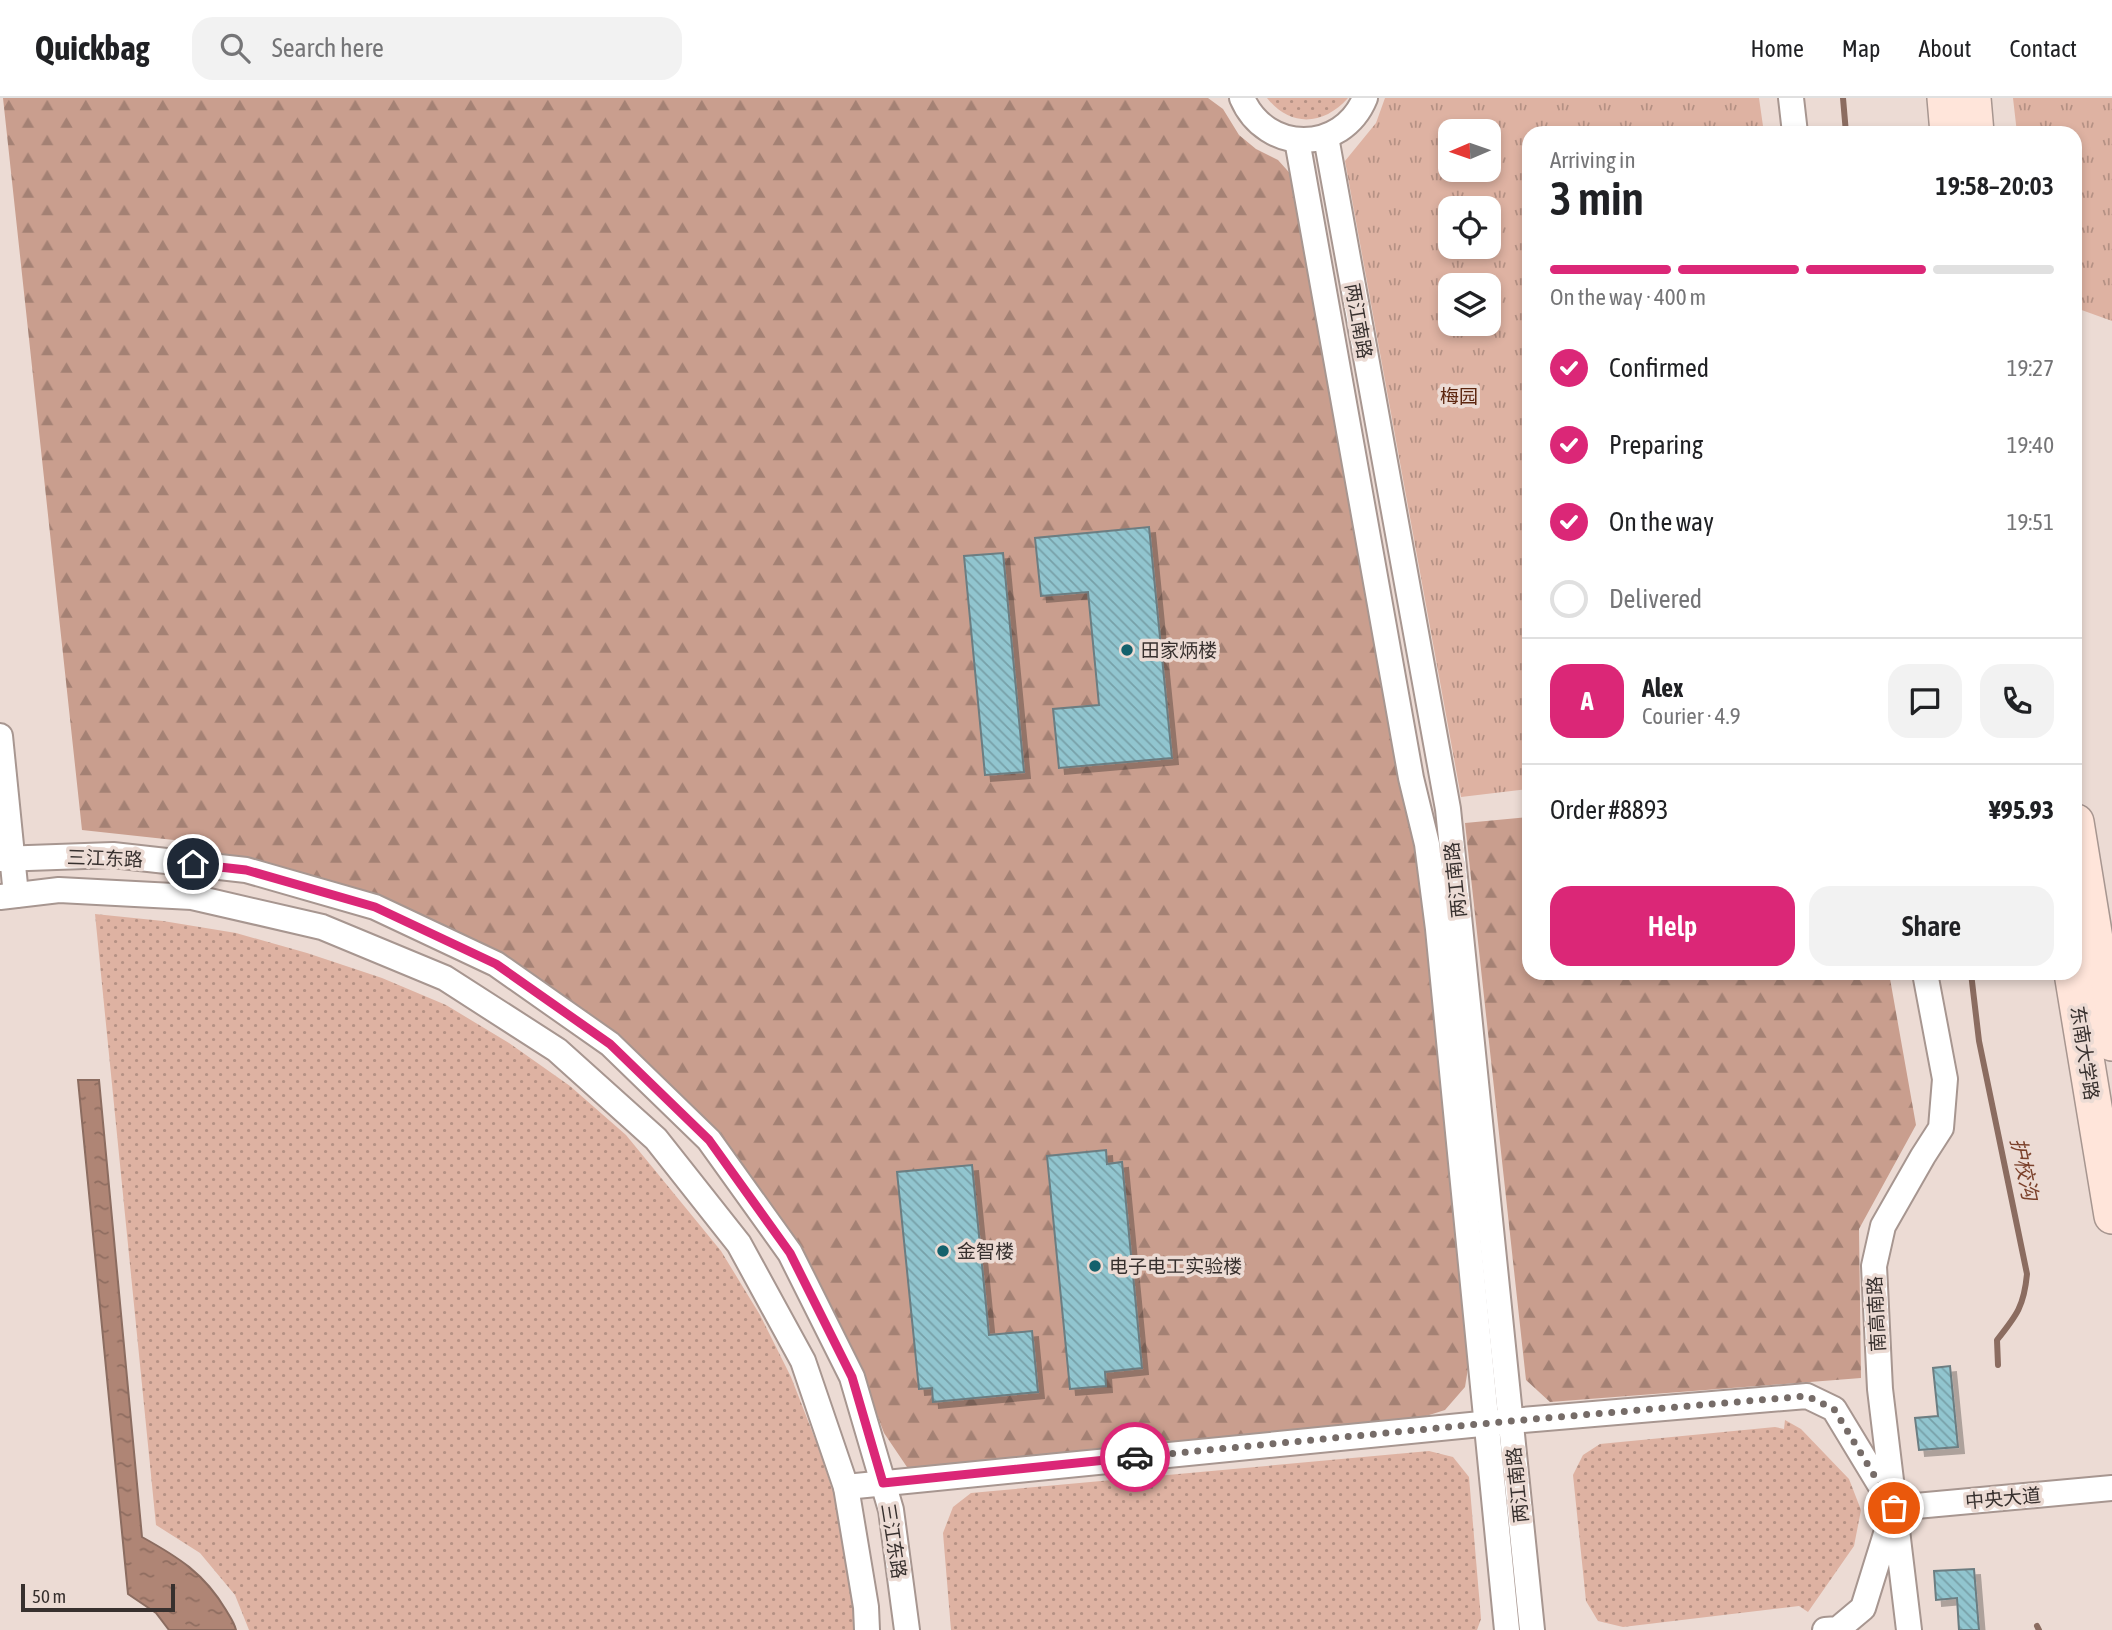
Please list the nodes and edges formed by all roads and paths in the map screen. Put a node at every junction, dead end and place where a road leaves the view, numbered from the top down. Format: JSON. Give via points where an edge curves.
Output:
{"nodes":[{"id":1,"x":1242,"y":98,"type":"edge"},
{"id":2,"x":1365,"y":98,"type":"edge"},
{"id":3,"x":1791,"y":98,"type":"edge"},
{"id":4,"x":1945,"y":98,"type":"edge"},
{"id":5,"x":1973,"y":98,"type":"edge"},
{"id":6,"x":1794,"y":126,"type":"edge"},
{"id":7,"x":1947,"y":126,"type":"edge"},
{"id":8,"x":1975,"y":126,"type":"edge"},
{"id":9,"x":1326,"y":137,"type":"junction"},
{"id":10,"x":1297,"y":139,"type":"junction"},
{"id":11,"x":0,"y":736,"type":"edge"},
{"id":12,"x":6,"y":859,"type":"edge"},
{"id":13,"x":2082,"y":859,"type":"edge"},
{"id":14,"x":8,"y":896,"type":"edge"},
{"id":15,"x":1927,"y":980,"type":"edge"},
{"id":16,"x":2073,"y":980,"type":"edge"},
{"id":17,"x":2112,"y":1043,"type":"edge"},
{"id":18,"x":2112,"y":1216,"type":"edge"},
{"id":19,"x":1499,"y":1422,"type":"junction"},
{"id":20,"x":883,"y":1483,"type":"junction"},
{"id":21,"x":846,"y":1487,"type":"junction"},
{"id":22,"x":2112,"y":1488,"type":"edge"},
{"id":23,"x":1894,"y":1508,"type":"junction"},
{"id":24,"x":867,"y":1618,"type":"edge"},
{"id":25,"x":906,"y":1630,"type":"edge"},
{"id":26,"x":1507,"y":1630,"type":"edge"},
{"id":27,"x":1532,"y":1630,"type":"edge"},
{"id":28,"x":1825,"y":1630,"type":"edge"},
{"id":29,"x":1909,"y":1630,"type":"edge"}],
"edges":[{"from":1,"to":10,"type":"street","via":[[1262,126]]},
{"from":2,"to":9,"type":"street","via":[[1345,126]]},
{"from":3,"to":6,"type":"street"},
{"from":4,"to":7,"type":"main road"},
{"from":5,"to":8,"type":"main road"},
{"from":9,"to":10,"type":"street"},
{"from":9,"to":19,"type":"street","name":"两江南路","via":[[1448,809]]},
{"from":10,"to":19,"type":"street","name":"两江南路","via":[[1411,778],[1427,844]]},
{"from":11,"to":12,"type":"street"},
{"from":12,"to":14,"type":"street"},
{"from":12,"to":20,"type":"street","name":"三江东路","via":[[113,855],[246,870],[375,907],[496,964],[610,1044],[709,1140],[790,1253],[852,1377]]},
{"from":13,"to":17,"type":"main road","name":"东南大学路"},
{"from":14,"to":21,"type":"street","name":"三江东路","via":[[59,890],[192,897],[322,927],[445,978],[557,1050],[656,1139],[739,1244],[803,1361]]},
{"from":15,"to":23,"type":"street","name":"南高南路","via":[[1945,1079],[1941,1128],[1883,1226],[1874,1266],[1880,1389]]},
{"from":16,"to":18,"type":"main road","name":"东南大学路"},
{"from":19,"to":20,"type":"street"},
{"from":19,"to":23,"type":"street","via":[[1807,1396],[1834,1409]]},
{"from":19,"to":26,"type":"street","name":"两江南路"},
{"from":19,"to":27,"type":"street","name":"两江南路"},
{"from":20,"to":21,"type":"street"},
{"from":20,"to":25,"type":"street","name":"三江东路","via":[[891,1510]]},
{"from":21,"to":24,"type":"street","name":"三江东路"},
{"from":22,"to":23,"type":"street","name":"中央大道"},
{"from":23,"to":28,"type":"street","via":[[1863,1608],[1838,1629]]},
{"from":23,"to":29,"type":"street","name":"南高南路"}]}
